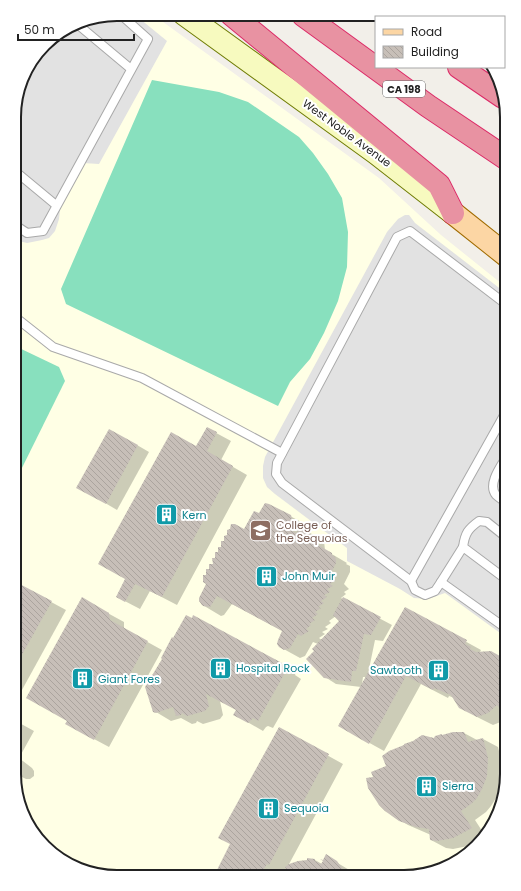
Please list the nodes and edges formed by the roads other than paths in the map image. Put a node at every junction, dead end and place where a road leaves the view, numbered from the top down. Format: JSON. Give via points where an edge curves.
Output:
{"nodes":[{"id":1,"x":128,"y":21,"type":"edge"},
{"id":2,"x":194,"y":21,"type":"edge"},
{"id":3,"x":239,"y":21,"type":"edge"},
{"id":4,"x":311,"y":21,"type":"edge"},
{"id":5,"x":82,"y":28,"type":"edge"},
{"id":6,"x":375,"y":67,"type":"edge"},
{"id":7,"x":376,"y":68,"type":"edge"},
{"id":8,"x":459,"y":68,"type":"edge"},
{"id":9,"x":131,"y":69,"type":"junction"},
{"id":10,"x":497,"y":94,"type":"edge"},
{"id":11,"x":500,"y":154,"type":"edge"},
{"id":12,"x":21,"y":176,"type":"edge"},
{"id":13,"x":56,"y":206,"type":"junction"},
{"id":14,"x":453,"y":213,"type":"junction"},
{"id":15,"x":21,"y":229,"type":"edge"},
{"id":16,"x":500,"y":250,"type":"edge"},
{"id":17,"x":500,"y":300,"type":"edge"},
{"id":18,"x":21,"y":323,"type":"edge"},
{"id":19,"x":500,"y":422,"type":"edge"},
{"id":20,"x":282,"y":454,"type":"junction"},
{"id":21,"x":500,"y":470,"type":"edge"},
{"id":22,"x":500,"y":498,"type":"edge"},
{"id":23,"x":500,"y":532,"type":"edge"},
{"id":24,"x":463,"y":547,"type":"junction"},
{"id":25,"x":500,"y":575,"type":"edge"},
{"id":26,"x":411,"y":581,"type":"junction"},
{"id":27,"x":442,"y":582,"type":"junction"},
{"id":28,"x":500,"y":624,"type":"edge"}],
"edges":[{"from":1,"to":9,"type":"lane","via":[[148,39]]},
{"from":2,"to":14,"type":"main road","name":"West Noble Avenue","via":[[376,153]]},
{"from":3,"to":14,"type":"highway","via":[[439,185]]},
{"from":4,"to":6,"type":"highway","number":"CA 198"},
{"from":5,"to":9,"type":"lane"},
{"from":7,"to":11,"type":"highway","number":"CA 198"},
{"from":8,"to":10,"type":"highway"},
{"from":9,"to":13,"type":"lane"},
{"from":12,"to":13,"type":"lane"},
{"from":13,"to":15,"type":"lane","via":[[43,230],[27,233]]},
{"from":14,"to":16,"type":"main road","name":"West Noble Avenue"},
{"from":17,"to":20,"type":"lane","via":[[410,231],[397,237]]},
{"from":18,"to":20,"type":"lane","via":[[53,347],[142,378]]},
{"from":19,"to":26,"type":"lane"},
{"from":20,"to":26,"type":"lane","via":[[277,463],[276,474],[282,483]]},
{"from":21,"to":22,"type":"lane","via":[[493,487]]},
{"from":23,"to":24,"type":"lane","via":[[487,522],[479,521],[470,527]]},
{"from":24,"to":25,"type":"lane"},
{"from":24,"to":27,"type":"lane"},
{"from":26,"to":27,"type":"lane","via":[[415,590],[425,595],[435,591]]},
{"from":27,"to":28,"type":"lane"}]}
